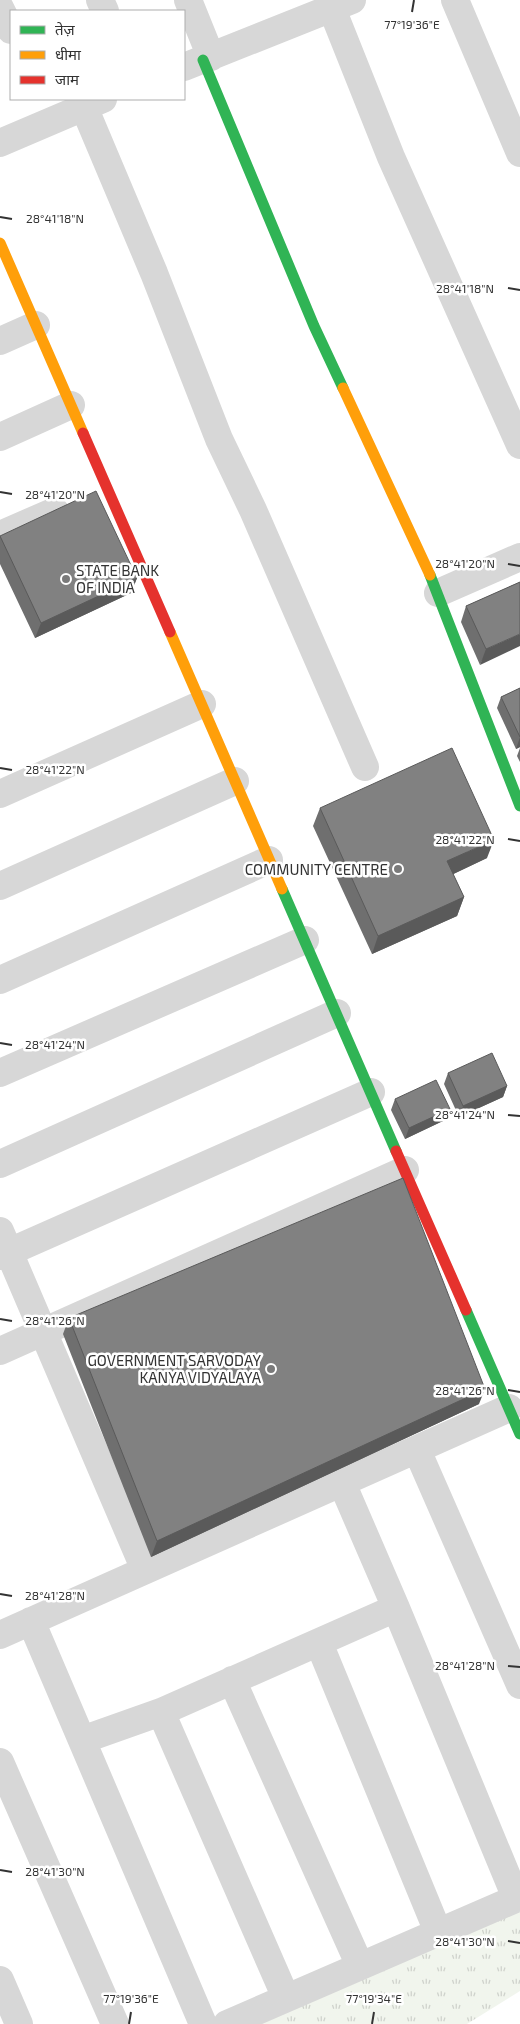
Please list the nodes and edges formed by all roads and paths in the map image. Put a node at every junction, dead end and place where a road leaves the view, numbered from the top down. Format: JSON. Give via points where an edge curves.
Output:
{"nodes":[{"id":1,"x":188,"y":0,"type":"edge"},
{"id":2,"x":455,"y":0,"type":"edge"},
{"id":3,"x":342,"y":4,"type":"edge"},
{"id":4,"x":0,"y":8,"type":"edge"},
{"id":5,"x":300,"y":9,"type":"edge"},
{"id":6,"x":10,"y":28,"type":"edge"},
{"id":7,"x":199,"y":61,"type":"edge"},
{"id":8,"x":93,"y":103,"type":"edge"},
{"id":9,"x":52,"y":108,"type":"edge"},
{"id":10,"x":0,"y":143,"type":"edge"},
{"id":11,"x":520,"y":153,"type":"edge"},
{"id":12,"x":2,"y":251,"type":"edge"},
{"id":13,"x":36,"y":325,"type":"junction"},
{"id":14,"x":0,"y":341,"type":"edge"},
{"id":15,"x":71,"y":405,"type":"junction"},
{"id":16,"x":0,"y":437,"type":"edge"},
{"id":17,"x":520,"y":445,"type":"edge"},
{"id":18,"x":107,"y":488,"type":"junction"},
{"id":19,"x":0,"y":536,"type":"edge"},
{"id":20,"x":520,"y":557,"type":"edge"},
{"id":21,"x":438,"y":593,"type":"junction"},
{"id":22,"x":202,"y":704,"type":"junction"},
{"id":23,"x":365,"y":767,"type":"dead end"},
{"id":24,"x":235,"y":781,"type":"junction"},
{"id":25,"x":0,"y":794,"type":"edge"},
{"id":26,"x":520,"y":806,"type":"edge"},
{"id":27,"x":269,"y":860,"type":"junction"},
{"id":28,"x":0,"y":886,"type":"edge"},
{"id":29,"x":305,"y":940,"type":"junction"},
{"id":30,"x":0,"y":980,"type":"edge"},
{"id":31,"x":337,"y":1013,"type":"junction"},
{"id":32,"x":0,"y":1073,"type":"edge"},
{"id":33,"x":371,"y":1092,"type":"junction"},
{"id":34,"x":0,"y":1164,"type":"edge"},
{"id":35,"x":405,"y":1170,"type":"junction"},
{"id":36,"x":3,"y":1246,"type":"edge"},
{"id":37,"x":43,"y":1332,"type":"junction"},
{"id":38,"x":0,"y":1351,"type":"edge"},
{"id":39,"x":509,"y":1408,"type":"junction"},
{"id":40,"x":520,"y":1434,"type":"edge"},
{"id":41,"x":416,"y":1450,"type":"junction"},
{"id":42,"x":342,"y":1483,"type":"junction"},
{"id":43,"x":145,"y":1570,"type":"junction"},
{"id":44,"x":396,"y":1608,"type":"junction"},
{"id":45,"x":31,"y":1621,"type":"junction"},
{"id":46,"x":0,"y":1635,"type":"edge"},
{"id":47,"x":319,"y":1642,"type":"junction"},
{"id":48,"x":232,"y":1680,"type":"junction"},
{"id":49,"x":520,"y":1685,"type":"edge"},
{"id":50,"x":161,"y":1712,"type":"junction"},
{"id":51,"x":82,"y":1740,"type":"junction"},
{"id":52,"x":0,"y":1762,"type":"edge"},
{"id":53,"x":518,"y":1898,"type":"edge"},
{"id":54,"x":438,"y":1932,"type":"junction"},
{"id":55,"x":360,"y":1966,"type":"junction"},
{"id":56,"x":0,"y":1980,"type":"edge"},
{"id":57,"x":286,"y":1998,"type":"junction"},
{"id":58,"x":18,"y":2024,"type":"edge"},
{"id":59,"x":115,"y":2024,"type":"edge"},
{"id":60,"x":203,"y":2024,"type":"edge"},
{"id":61,"x":226,"y":2024,"type":"edge"}],
"edges":[{"from":1,"to":7,"type":"street"},
{"from":2,"to":11,"type":"street"},
{"from":3,"to":5,"type":"street"},
{"from":3,"to":17,"type":"street","via":[[391,157]]},
{"from":4,"to":6,"type":"street"},
{"from":5,"to":7,"type":"street"},
{"from":7,"to":21,"type":"street","via":[[314,326]]},
{"from":8,"to":9,"type":"street"},
{"from":8,"to":23,"type":"street","via":[[154,273],[219,439]]},
{"from":9,"to":10,"type":"street"},
{"from":12,"to":13,"type":"street"},
{"from":13,"to":14,"type":"street"},
{"from":13,"to":15,"type":"street"},
{"from":15,"to":16,"type":"street"},
{"from":15,"to":18,"type":"street"},
{"from":18,"to":19,"type":"street"},
{"from":18,"to":22,"type":"street"},
{"from":20,"to":21,"type":"street"},
{"from":21,"to":26,"type":"street"},
{"from":22,"to":24,"type":"street"},
{"from":22,"to":25,"type":"street"},
{"from":24,"to":27,"type":"street"},
{"from":24,"to":28,"type":"street"},
{"from":27,"to":29,"type":"street"},
{"from":27,"to":30,"type":"street"},
{"from":29,"to":31,"type":"street"},
{"from":29,"to":32,"type":"street"},
{"from":31,"to":33,"type":"street"},
{"from":31,"to":34,"type":"street"},
{"from":33,"to":35,"type":"street"},
{"from":33,"to":36,"type":"street"},
{"from":35,"to":37,"type":"street"},
{"from":35,"to":39,"type":"street"},
{"from":36,"to":37,"type":"street"},
{"from":37,"to":38,"type":"street"},
{"from":37,"to":43,"type":"street"},
{"from":39,"to":40,"type":"street"},
{"from":39,"to":41,"type":"street"},
{"from":41,"to":42,"type":"street"},
{"from":41,"to":49,"type":"street"},
{"from":42,"to":43,"type":"street"},
{"from":42,"to":44,"type":"street"},
{"from":43,"to":45,"type":"street"},
{"from":44,"to":47,"type":"street"},
{"from":44,"to":53,"type":"street"},
{"from":45,"to":46,"type":"street"},
{"from":45,"to":51,"type":"street"},
{"from":47,"to":48,"type":"street"},
{"from":47,"to":54,"type":"street"},
{"from":48,"to":50,"type":"street"},
{"from":48,"to":55,"type":"street"},
{"from":50,"to":51,"type":"street"},
{"from":50,"to":57,"type":"street"},
{"from":51,"to":60,"type":"street"},
{"from":52,"to":59,"type":"street"},
{"from":53,"to":54,"type":"street"},
{"from":54,"to":55,"type":"street"},
{"from":55,"to":57,"type":"street"},
{"from":56,"to":58,"type":"street"},
{"from":57,"to":61,"type":"street"}]}
